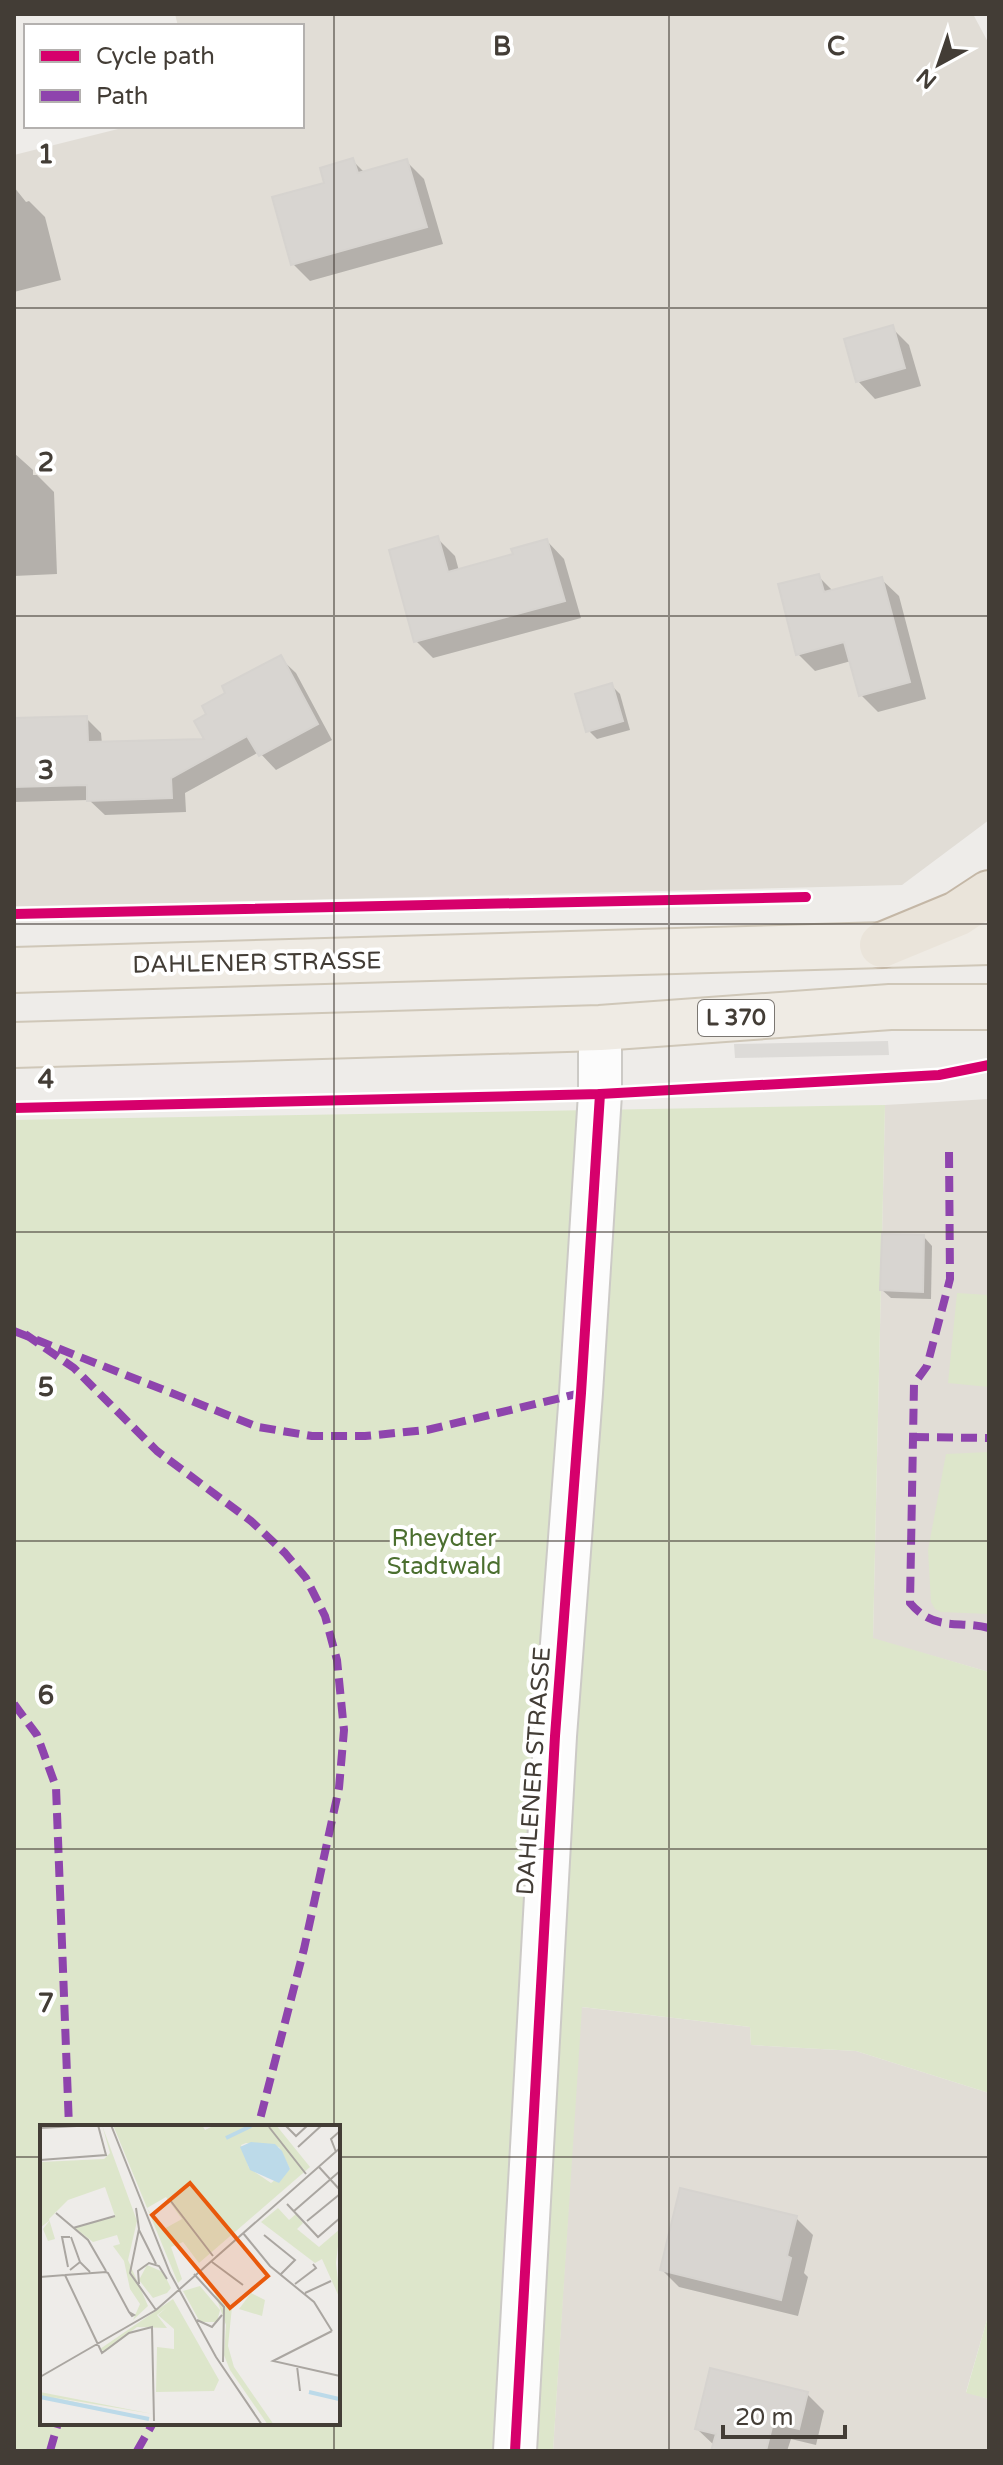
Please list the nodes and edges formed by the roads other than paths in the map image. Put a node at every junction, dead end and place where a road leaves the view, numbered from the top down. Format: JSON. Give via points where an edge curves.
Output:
{"nodes":[{"id":1,"x":989,"y":893,"type":"edge"},
{"id":2,"x":989,"y":942,"type":"edge"},
{"id":3,"x":882,"y":945,"type":"junction"},
{"id":4,"x":14,"y":970,"type":"edge"},
{"id":5,"x":989,"y":1007,"type":"edge"},
{"id":6,"x":600,"y":1028,"type":"junction"},
{"id":7,"x":14,"y":1045,"type":"edge"},
{"id":8,"x":515,"y":2451,"type":"edge"}],
"edges":[{"from":1,"to":3,"type":"highway","via":[[957,914]]},
{"from":2,"to":3,"type":"main road","name":"DAHLENER STRASSE"},
{"from":3,"to":4,"type":"main road","name":"DAHLENER STRASSE"},
{"from":5,"to":6,"type":"main road","number":"L 370","via":[[890,1007]]},
{"from":6,"to":7,"type":"main road","number":"L 370"},
{"from":6,"to":8,"type":"street","name":"DAHLENER STRASSE"}]}
